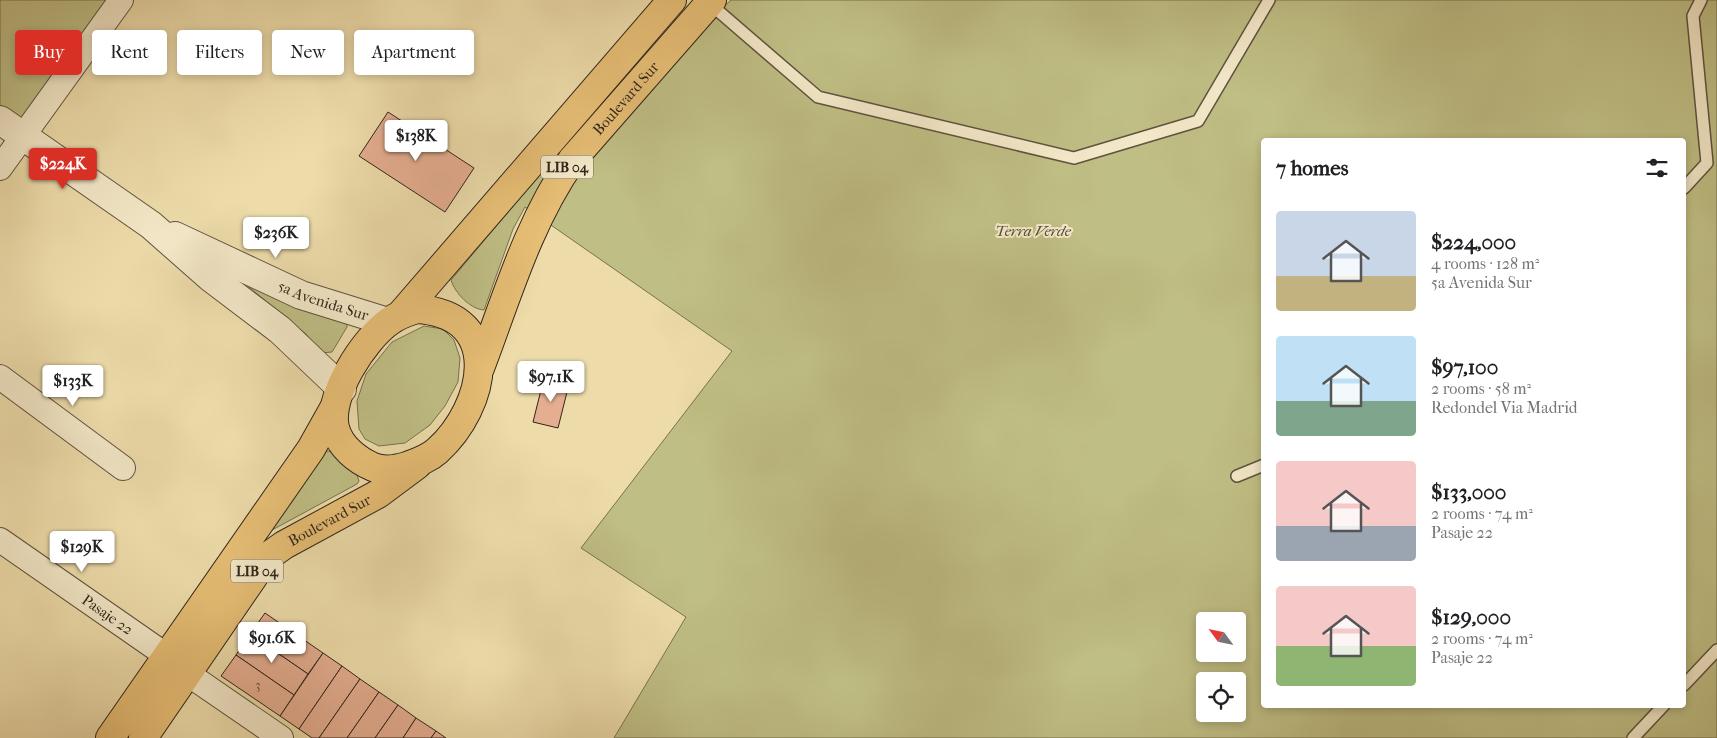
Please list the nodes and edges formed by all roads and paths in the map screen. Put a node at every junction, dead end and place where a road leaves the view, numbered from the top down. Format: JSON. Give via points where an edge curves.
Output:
{"nodes":[{"id":1,"x":121,"y":0,"type":"edge"},
{"id":2,"x":672,"y":0,"type":"edge"},
{"id":3,"x":1269,"y":0,"type":"edge"},
{"id":4,"x":1701,"y":0,"type":"edge"},
{"id":5,"x":710,"y":2,"type":"edge"},
{"id":6,"x":0,"y":120,"type":"edge"},
{"id":7,"x":24,"y":136,"type":"junction"},
{"id":8,"x":0,"y":168,"type":"edge"},
{"id":9,"x":1686,"y":186,"type":"edge"},
{"id":10,"x":151,"y":225,"type":"junction"},
{"id":11,"x":395,"y":317,"type":"junction"},
{"id":12,"x":480,"y":368,"type":"junction"},
{"id":13,"x":0,"y":377,"type":"edge"},
{"id":14,"x":338,"y":398,"type":"junction"},
{"id":15,"x":424,"y":460,"type":"junction"},
{"id":16,"x":1261,"y":466,"type":"edge"},
{"id":17,"x":123,"y":468,"type":"dead end"},
{"id":18,"x":1237,"y":476,"type":"dead end"},
{"id":19,"x":0,"y":540,"type":"edge"},
{"id":20,"x":1717,"y":650,"type":"edge"},
{"id":21,"x":167,"y":656,"type":"junction"},
{"id":22,"x":188,"y":674,"type":"junction"},
{"id":23,"x":1686,"y":683,"type":"edge"},
{"id":24,"x":1661,"y":708,"type":"edge"},
{"id":25,"x":110,"y":738,"type":"edge"},
{"id":26,"x":143,"y":738,"type":"edge"},
{"id":27,"x":281,"y":738,"type":"edge"},
{"id":28,"x":1633,"y":738,"type":"edge"}],
"edges":[{"from":1,"to":7,"type":"street"},
{"from":2,"to":11,"type":"highway","name":"Boulevard Sur","number":"LIB 04"},
{"from":3,"to":5,"type":"lane","via":[[1198,121],[1074,158],[818,97]]},
{"from":4,"to":9,"type":"lane","via":[[1693,16],[1707,163]]},
{"from":5,"to":12,"type":"highway","name":"Boulevard Sur","number":"LIB 04","via":[[582,148],[554,186],[537,216]]},
{"from":6,"to":7,"type":"street","name":"5a Avenida Sur"},
{"from":7,"to":8,"type":"street"},
{"from":7,"to":10,"type":"street","name":"5a Avenida Sur"},
{"from":10,"to":11,"type":"street","name":"5a Avenida Sur","via":[[301,295]]},
{"from":10,"to":14,"type":"street","name":"5a Avenida Sur","via":[[210,277],[280,330]]},
{"from":11,"to":12,"type":"highway","number":"LIB 04","via":[[417,309],[434,310],[464,324],[479,352]]},
{"from":11,"to":14,"type":"highway","number":"LIB 04","via":[[375,334],[353,361]]},
{"from":12,"to":15,"type":"highway","number":"LIB 04","via":[[474,398],[464,418],[438,451]]},
{"from":13,"to":17,"type":"street"},
{"from":14,"to":15,"type":"highway","number":"LIB 04","via":[[335,428],[348,451],[361,462],[378,469],[397,469]]},
{"from":14,"to":21,"type":"highway","number":"LIB 04","via":[[311,449]]},
{"from":15,"to":22,"type":"highway","name":"Boulevard Sur","number":"LIB 04","via":[[378,494],[268,557]]},
{"from":16,"to":18,"type":"lane"},
{"from":19,"to":21,"type":"street","name":"Pasaje 22"},
{"from":20,"to":23,"type":"lane"},
{"from":21,"to":25,"type":"highway","number":"LIB 04"},
{"from":22,"to":26,"type":"highway","name":"Boulevard Sur","number":"LIB 04"},
{"from":22,"to":27,"type":"street"},
{"from":24,"to":28,"type":"lane"}]}
